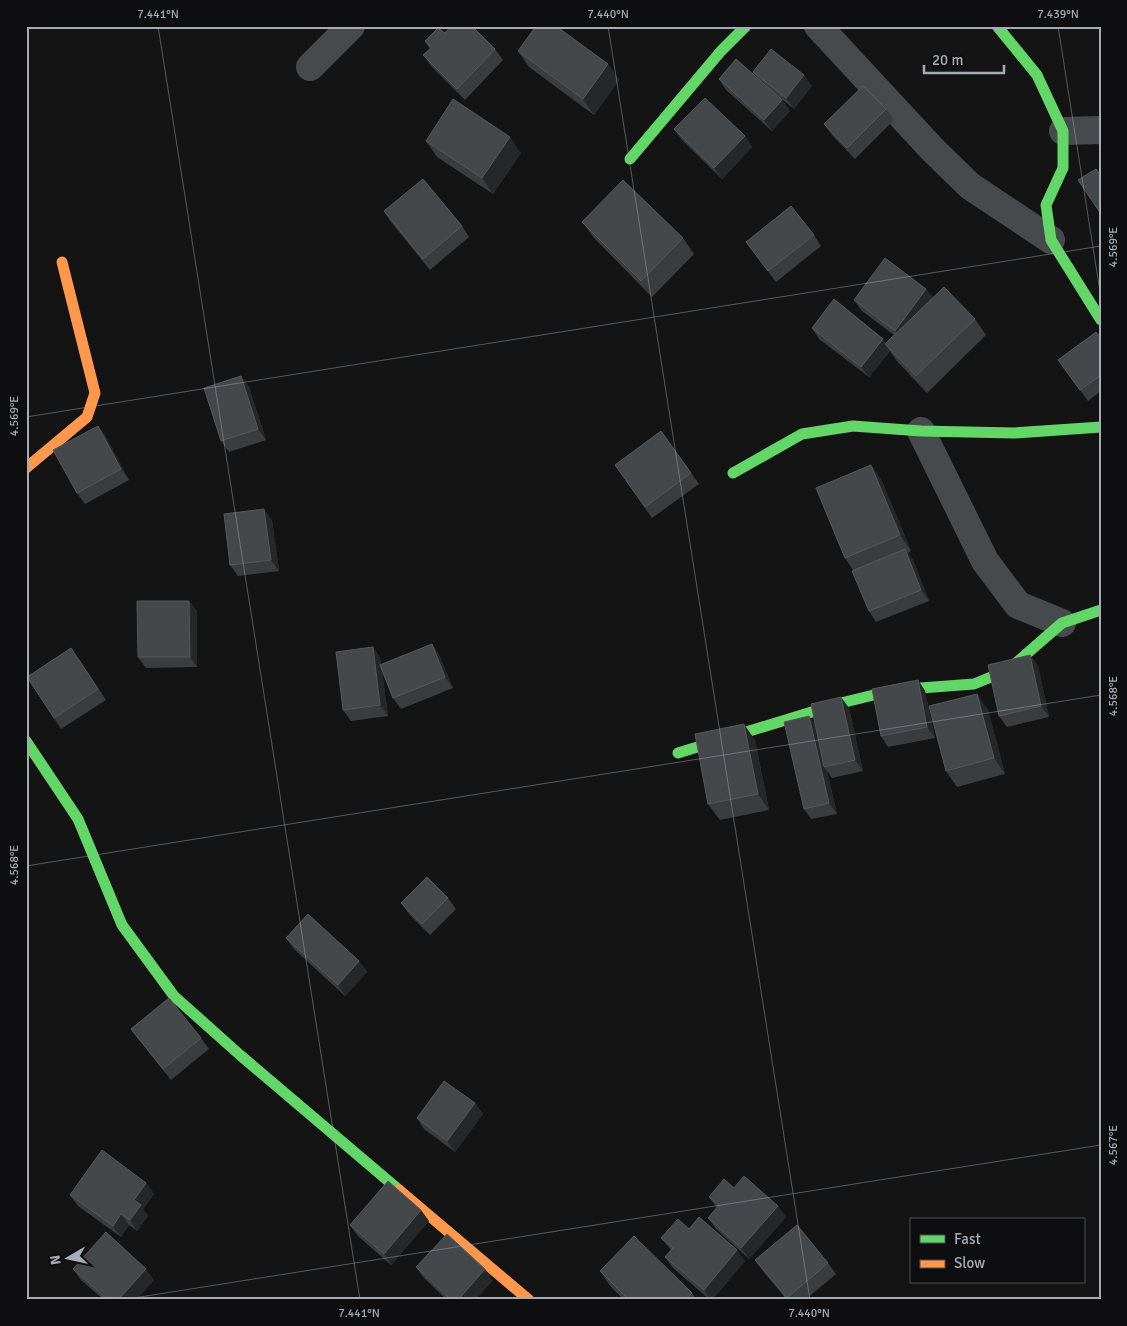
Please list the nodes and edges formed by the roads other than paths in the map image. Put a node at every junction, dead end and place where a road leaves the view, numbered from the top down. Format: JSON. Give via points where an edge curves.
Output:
{"nodes":[{"id":1,"x":352,"y":26,"type":"edge"},
{"id":2,"x":746,"y":26,"type":"edge"},
{"id":3,"x":818,"y":26,"type":"edge"},
{"id":4,"x":997,"y":26,"type":"edge"},
{"id":5,"x":310,"y":67,"type":"dead end"},
{"id":6,"x":1101,"y":130,"type":"edge"},
{"id":7,"x":1063,"y":131,"type":"junction"},
{"id":8,"x":630,"y":159,"type":"dead end"},
{"id":9,"x":1051,"y":240,"type":"junction"},
{"id":10,"x":62,"y":262,"type":"dead end"},
{"id":11,"x":1101,"y":320,"type":"edge"},
{"id":12,"x":1101,"y":427,"type":"edge"},
{"id":13,"x":921,"y":431,"type":"junction"},
{"id":14,"x":26,"y":468,"type":"edge"},
{"id":15,"x":733,"y":473,"type":"dead end"},
{"id":16,"x":1101,"y":610,"type":"edge"},
{"id":17,"x":1062,"y":623,"type":"junction"},
{"id":18,"x":26,"y":741,"type":"edge"},
{"id":19,"x":678,"y":753,"type":"dead end"},
{"id":20,"x":529,"y":1300,"type":"edge"}],
"edges":[{"from":1,"to":5,"type":"street"},
{"from":2,"to":8,"type":"street","via":[[721,50]]},
{"from":3,"to":9,"type":"street","via":[[970,186]]},
{"from":4,"to":7,"type":"street","via":[[1037,75]]},
{"from":6,"to":7,"type":"street"},
{"from":7,"to":9,"type":"street","via":[[1063,168],[1046,205]]},
{"from":9,"to":11,"type":"street"},
{"from":10,"to":14,"type":"street","via":[[95,393],[87,417]]},
{"from":12,"to":13,"type":"street","via":[[1014,433]]},
{"from":13,"to":15,"type":"street","via":[[853,426],[802,434]]},
{"from":13,"to":17,"type":"street","via":[[985,561],[1018,605]]},
{"from":16,"to":17,"type":"street"},
{"from":17,"to":19,"type":"street","via":[[1008,670],[974,684],[894,690],[841,702]]},
{"from":18,"to":20,"type":"street","via":[[78,819],[122,925],[174,996]]}]}
